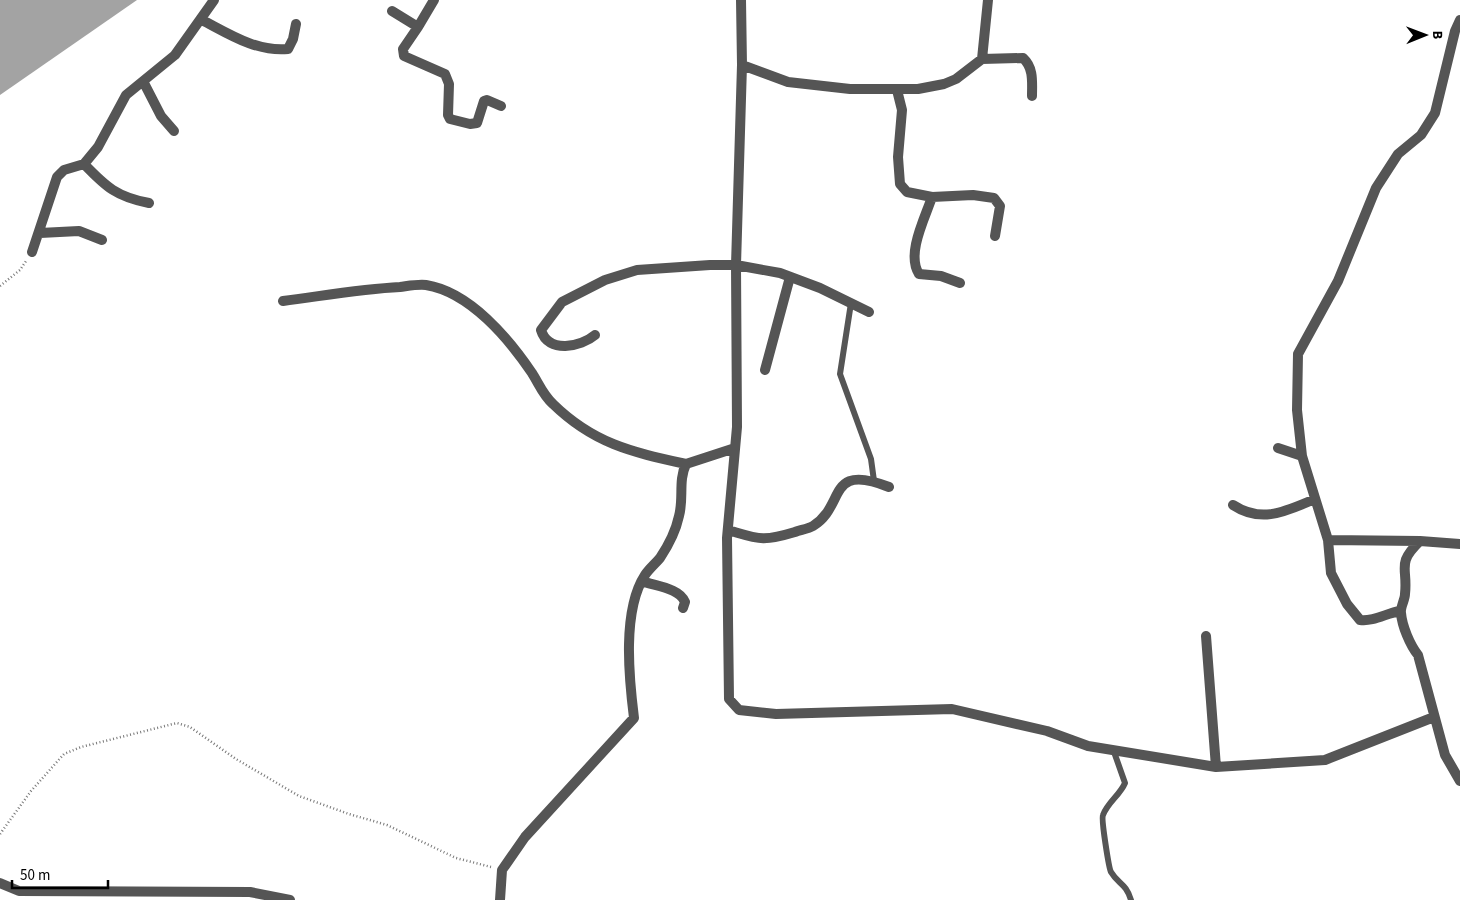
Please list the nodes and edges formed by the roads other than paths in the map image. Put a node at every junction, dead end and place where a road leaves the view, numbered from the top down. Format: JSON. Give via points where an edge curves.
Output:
{"nodes":[{"id":1,"x":214,"y":0,"type":"edge"},
{"id":2,"x":434,"y":0,"type":"edge"},
{"id":3,"x":741,"y":0,"type":"edge"},
{"id":4,"x":988,"y":0,"type":"edge"},
{"id":5,"x":392,"y":11,"type":"dead end"},
{"id":6,"x":202,"y":20,"type":"junction"},
{"id":7,"x":1460,"y":20,"type":"edge"},
{"id":8,"x":296,"y":24,"type":"dead end"},
{"id":9,"x":418,"y":27,"type":"junction"},
{"id":10,"x":982,"y":59,"type":"junction"},
{"id":11,"x":742,"y":65,"type":"junction"},
{"id":12,"x":144,"y":83,"type":"junction"},
{"id":13,"x":897,"y":90,"type":"junction"},
{"id":14,"x":1032,"y":96,"type":"dead end"},
{"id":15,"x":500,"y":106,"type":"dead end"},
{"id":16,"x":174,"y":131,"type":"dead end"},
{"id":17,"x":84,"y":164,"type":"junction"},
{"id":18,"x":932,"y":197,"type":"junction"},
{"id":19,"x":150,"y":203,"type":"dead end"},
{"id":20,"x":40,"y":233,"type":"junction"},
{"id":21,"x":995,"y":236,"type":"dead end"},
{"id":22,"x":102,"y":240,"type":"dead end"},
{"id":23,"x":32,"y":252,"type":"road end"},
{"id":24,"x":736,"y":265,"type":"junction"},
{"id":25,"x":790,"y":276,"type":"junction"},
{"id":26,"x":960,"y":283,"type":"dead end"},
{"id":27,"x":283,"y":301,"type":"dead end"},
{"id":28,"x":851,"y":303,"type":"junction"},
{"id":29,"x":869,"y":312,"type":"dead end"},
{"id":30,"x":595,"y":335,"type":"dead end"},
{"id":31,"x":765,"y":370,"type":"dead end"},
{"id":32,"x":735,"y":448,"type":"junction"},
{"id":33,"x":1278,"y":448,"type":"dead end"},
{"id":34,"x":1302,"y":456,"type":"junction"},
{"id":35,"x":686,"y":464,"type":"junction"},
{"id":36,"x":874,"y":481,"type":"junction"},
{"id":37,"x":889,"y":487,"type":"dead end"},
{"id":38,"x":1315,"y":499,"type":"junction"},
{"id":39,"x":1233,"y":505,"type":"dead end"},
{"id":40,"x":728,"y":530,"type":"junction"},
{"id":41,"x":1328,"y":540,"type":"junction"},
{"id":42,"x":1420,"y":541,"type":"junction"},
{"id":43,"x":1460,"y":544,"type":"edge"},
{"id":44,"x":642,"y":581,"type":"junction"},
{"id":45,"x":683,"y":608,"type":"dead end"},
{"id":46,"x":1400,"y":611,"type":"junction"},
{"id":47,"x":1206,"y":636,"type":"dead end"},
{"id":48,"x":1434,"y":717,"type":"junction"},
{"id":49,"x":1113,"y":748,"type":"junction"},
{"id":50,"x":1216,"y":767,"type":"junction"},
{"id":51,"x":1460,"y":781,"type":"edge"},
{"id":52,"x":0,"y":883,"type":"edge"},
{"id":53,"x":290,"y":900,"type":"edge"},
{"id":54,"x":500,"y":900,"type":"edge"},
{"id":55,"x":1131,"y":900,"type":"edge"}],
"edges":[{"from":1,"to":6,"type":"street"},
{"from":2,"to":9,"type":"street"},
{"from":3,"to":11,"type":"street"},
{"from":4,"to":10,"type":"street"},
{"from":5,"to":9,"type":"street"},
{"from":6,"to":8,"type":"street","via":[[242,41],[274,50],[288,49],[294,40]]},
{"from":6,"to":12,"type":"street","via":[[175,55]]},
{"from":7,"to":34,"type":"street","via":[[1435,113],[1421,135],[1398,154],[1376,188],[1338,281],[1298,354],[1297,410]]},
{"from":9,"to":15,"type":"street","via":[[403,49],[404,56],[445,74],[449,84],[450,119],[477,123],[484,101]]},
{"from":10,"to":13,"type":"street","via":[[944,84]]},
{"from":10,"to":14,"type":"street","via":[[1023,58],[1029,64]]},
{"from":11,"to":13,"type":"street","via":[[788,82]]},
{"from":11,"to":24,"type":"street"},
{"from":12,"to":16,"type":"street","via":[[161,116]]},
{"from":12,"to":17,"type":"street","via":[[126,95],[98,147]]},
{"from":13,"to":18,"type":"street","via":[[902,110],[898,157],[900,184],[907,192]]},
{"from":17,"to":19,"type":"street","via":[[106,187],[130,200]]},
{"from":17,"to":20,"type":"street","via":[[64,170],[57,177]]},
{"from":18,"to":21,"type":"street","via":[[973,195],[994,198],[1000,206]]},
{"from":18,"to":26,"type":"street","via":[[916,247],[915,268],[919,274],[941,276]]},
{"from":20,"to":22,"type":"street","via":[[79,231]]},
{"from":20,"to":23,"type":"street"},
{"from":24,"to":25,"type":"street"},
{"from":24,"to":30,"type":"street","via":[[637,270],[605,280],[562,302],[541,330],[543,337],[560,347]]},
{"from":24,"to":32,"type":"street"},
{"from":25,"to":28,"type":"street"},
{"from":25,"to":31,"type":"street"},
{"from":27,"to":35,"type":"street","via":[[426,285],[446,292],[477,310],[506,337],[547,397],[591,435],[635,452]]},
{"from":28,"to":29,"type":"street"},
{"from":28,"to":36,"type":"lane","via":[[840,374],[870,459]]},
{"from":32,"to":35,"type":"street"},
{"from":32,"to":40,"type":"street"},
{"from":33,"to":34,"type":"street"},
{"from":34,"to":38,"type":"street"},
{"from":35,"to":44,"type":"street","via":[[681,475],[680,515],[674,531]]},
{"from":36,"to":37,"type":"street"},
{"from":36,"to":40,"type":"street","via":[[852,481],[839,489],[824,517],[812,527],[765,540]]},
{"from":38,"to":39,"type":"street","via":[[1265,515],[1245,513]]},
{"from":38,"to":41,"type":"street"},
{"from":40,"to":49,"type":"street","via":[[729,699],[740,710],[776,714],[952,710],[1047,731],[1088,746]]},
{"from":41,"to":42,"type":"street"},
{"from":41,"to":46,"type":"street","via":[[1331,573],[1347,604],[1360,620],[1367,621]]},
{"from":42,"to":43,"type":"street"},
{"from":42,"to":46,"type":"street","via":[[1405,560],[1406,592]]},
{"from":44,"to":45,"type":"street","via":[[676,592],[683,597]]},
{"from":44,"to":54,"type":"street","via":[[631,618],[634,718],[525,837],[502,870]]},
{"from":46,"to":48,"type":"street","via":[[1412,647],[1418,655]]},
{"from":47,"to":50,"type":"street"},
{"from":48,"to":50,"type":"street","via":[[1325,760]]},
{"from":48,"to":51,"type":"street","via":[[1445,755]]},
{"from":49,"to":50,"type":"street"},
{"from":49,"to":55,"type":"lane","via":[[1125,783],[1101,820],[1112,873],[1126,886]]},
{"from":52,"to":53,"type":"street","via":[[19,891],[250,892]]}]}
